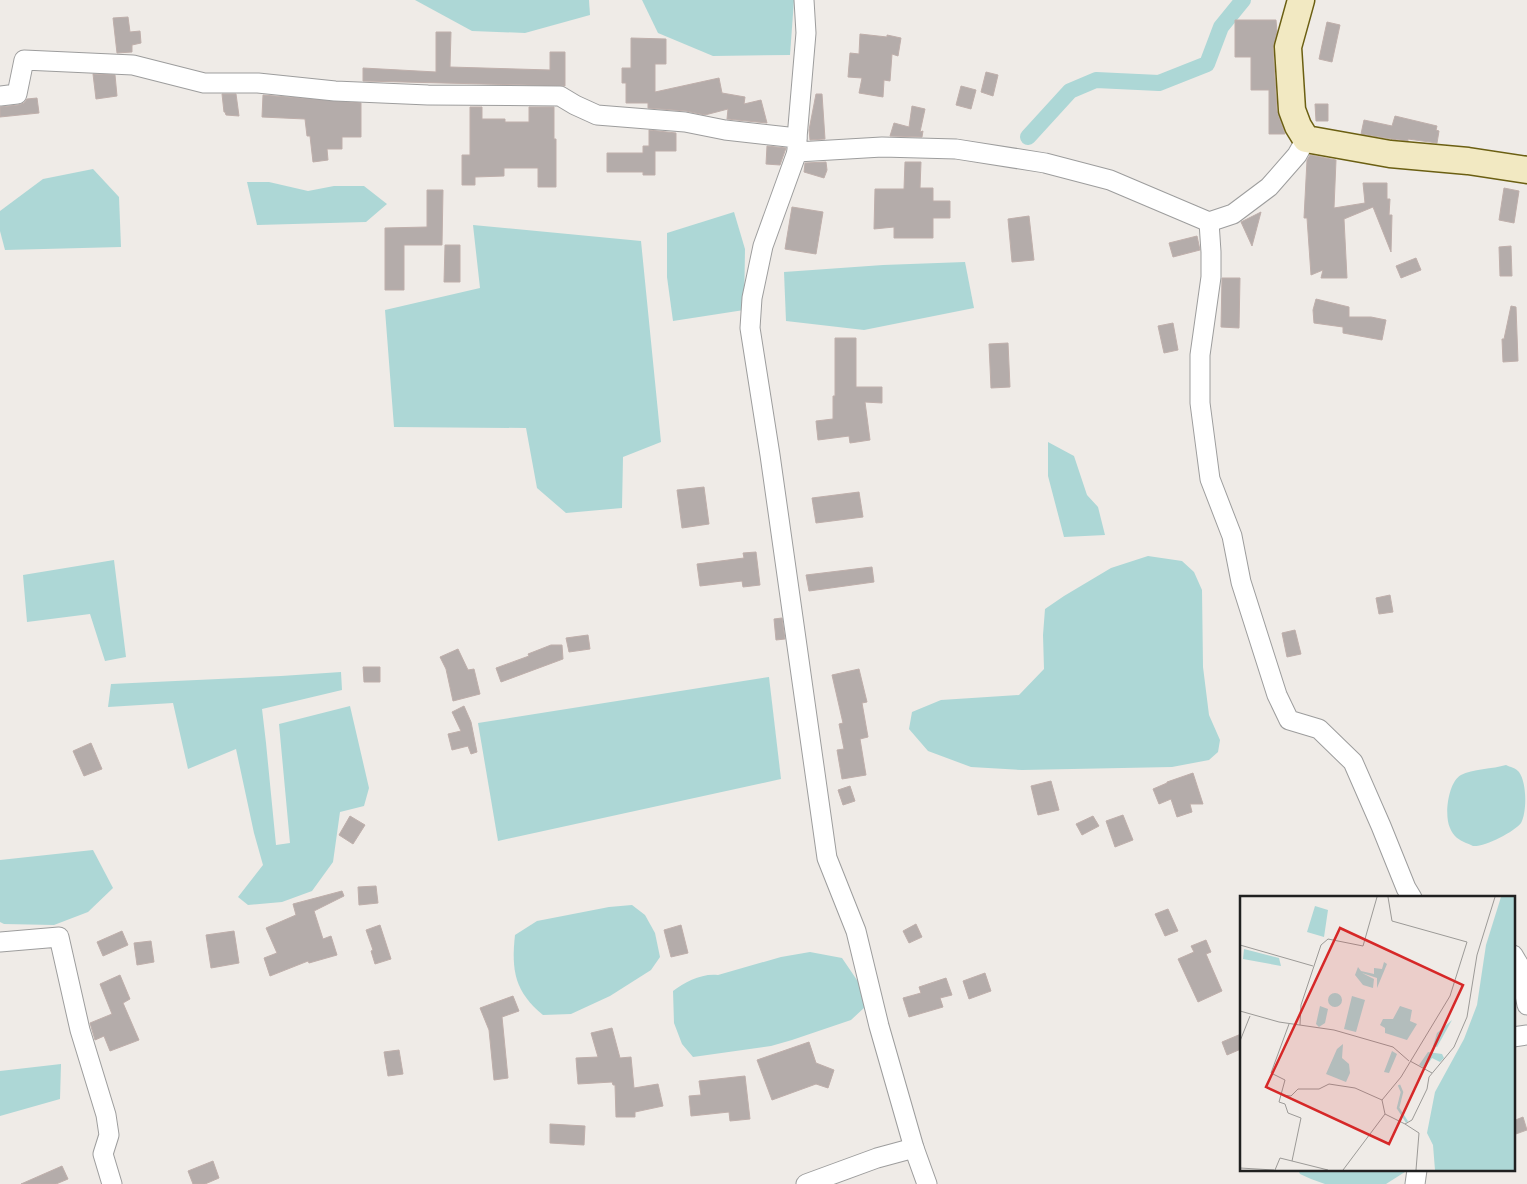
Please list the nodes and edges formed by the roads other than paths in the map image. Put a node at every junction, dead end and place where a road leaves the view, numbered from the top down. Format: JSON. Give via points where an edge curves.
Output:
{"nodes":[{"id":1,"x":804,"y":0,"type":"edge"},
{"id":2,"x":1300,"y":0,"type":"edge"},
{"id":3,"x":0,"y":96,"type":"edge"},
{"id":4,"x":1306,"y":139,"type":"junction"},
{"id":5,"x":797,"y":145,"type":"junction"},
{"id":6,"x":1527,"y":170,"type":"edge"},
{"id":7,"x":1208,"y":222,"type":"junction"},
{"id":8,"x":1411,"y":896,"type":"edge"},
{"id":9,"x":0,"y":942,"type":"edge"},
{"id":10,"x":1514,"y":957,"type":"edge"},
{"id":11,"x":1527,"y":1006,"type":"edge"},
{"id":12,"x":1527,"y":1035,"type":"edge"},
{"id":13,"x":1514,"y":1037,"type":"edge"},
{"id":14,"x":914,"y":1148,"type":"junction"},
{"id":15,"x":112,"y":1184,"type":"edge"},
{"id":16,"x":806,"y":1184,"type":"edge"},
{"id":17,"x":926,"y":1184,"type":"edge"}],
"edges":[{"from":1,"to":5,"type":"street","via":[[806,33]]},
{"from":2,"to":4,"type":"main road","via":[[1288,47],[1292,110]]},
{"from":3,"to":5,"type":"street","via":[[17,94],[24,60],[133,65],[204,83],[258,83],[335,91],[428,95],[560,96],[597,115],[686,122]]},
{"from":4,"to":6,"type":"main road","via":[[1390,154]]},
{"from":4,"to":7,"type":"street","via":[[1297,155],[1269,187],[1233,214]]},
{"from":5,"to":7,"type":"street","via":[[956,149],[1045,163],[1110,180]]},
{"from":5,"to":14,"type":"street","via":[[763,246],[752,298],[750,328],[827,858],[856,931]]},
{"from":7,"to":8,"type":"street","via":[[1211,277],[1200,355],[1200,403],[1210,479],[1232,536],[1241,582],[1277,695],[1289,720],[1319,730],[1353,762]]},
{"from":9,"to":15,"type":"street","via":[[59,937],[80,1030],[106,1115],[109,1135],[103,1154]]},
{"from":10,"to":11,"type":"street","via":[[1519,965]]},
{"from":12,"to":13,"type":"street"},
{"from":14,"to":16,"type":"street"},
{"from":14,"to":17,"type":"street"}]}
